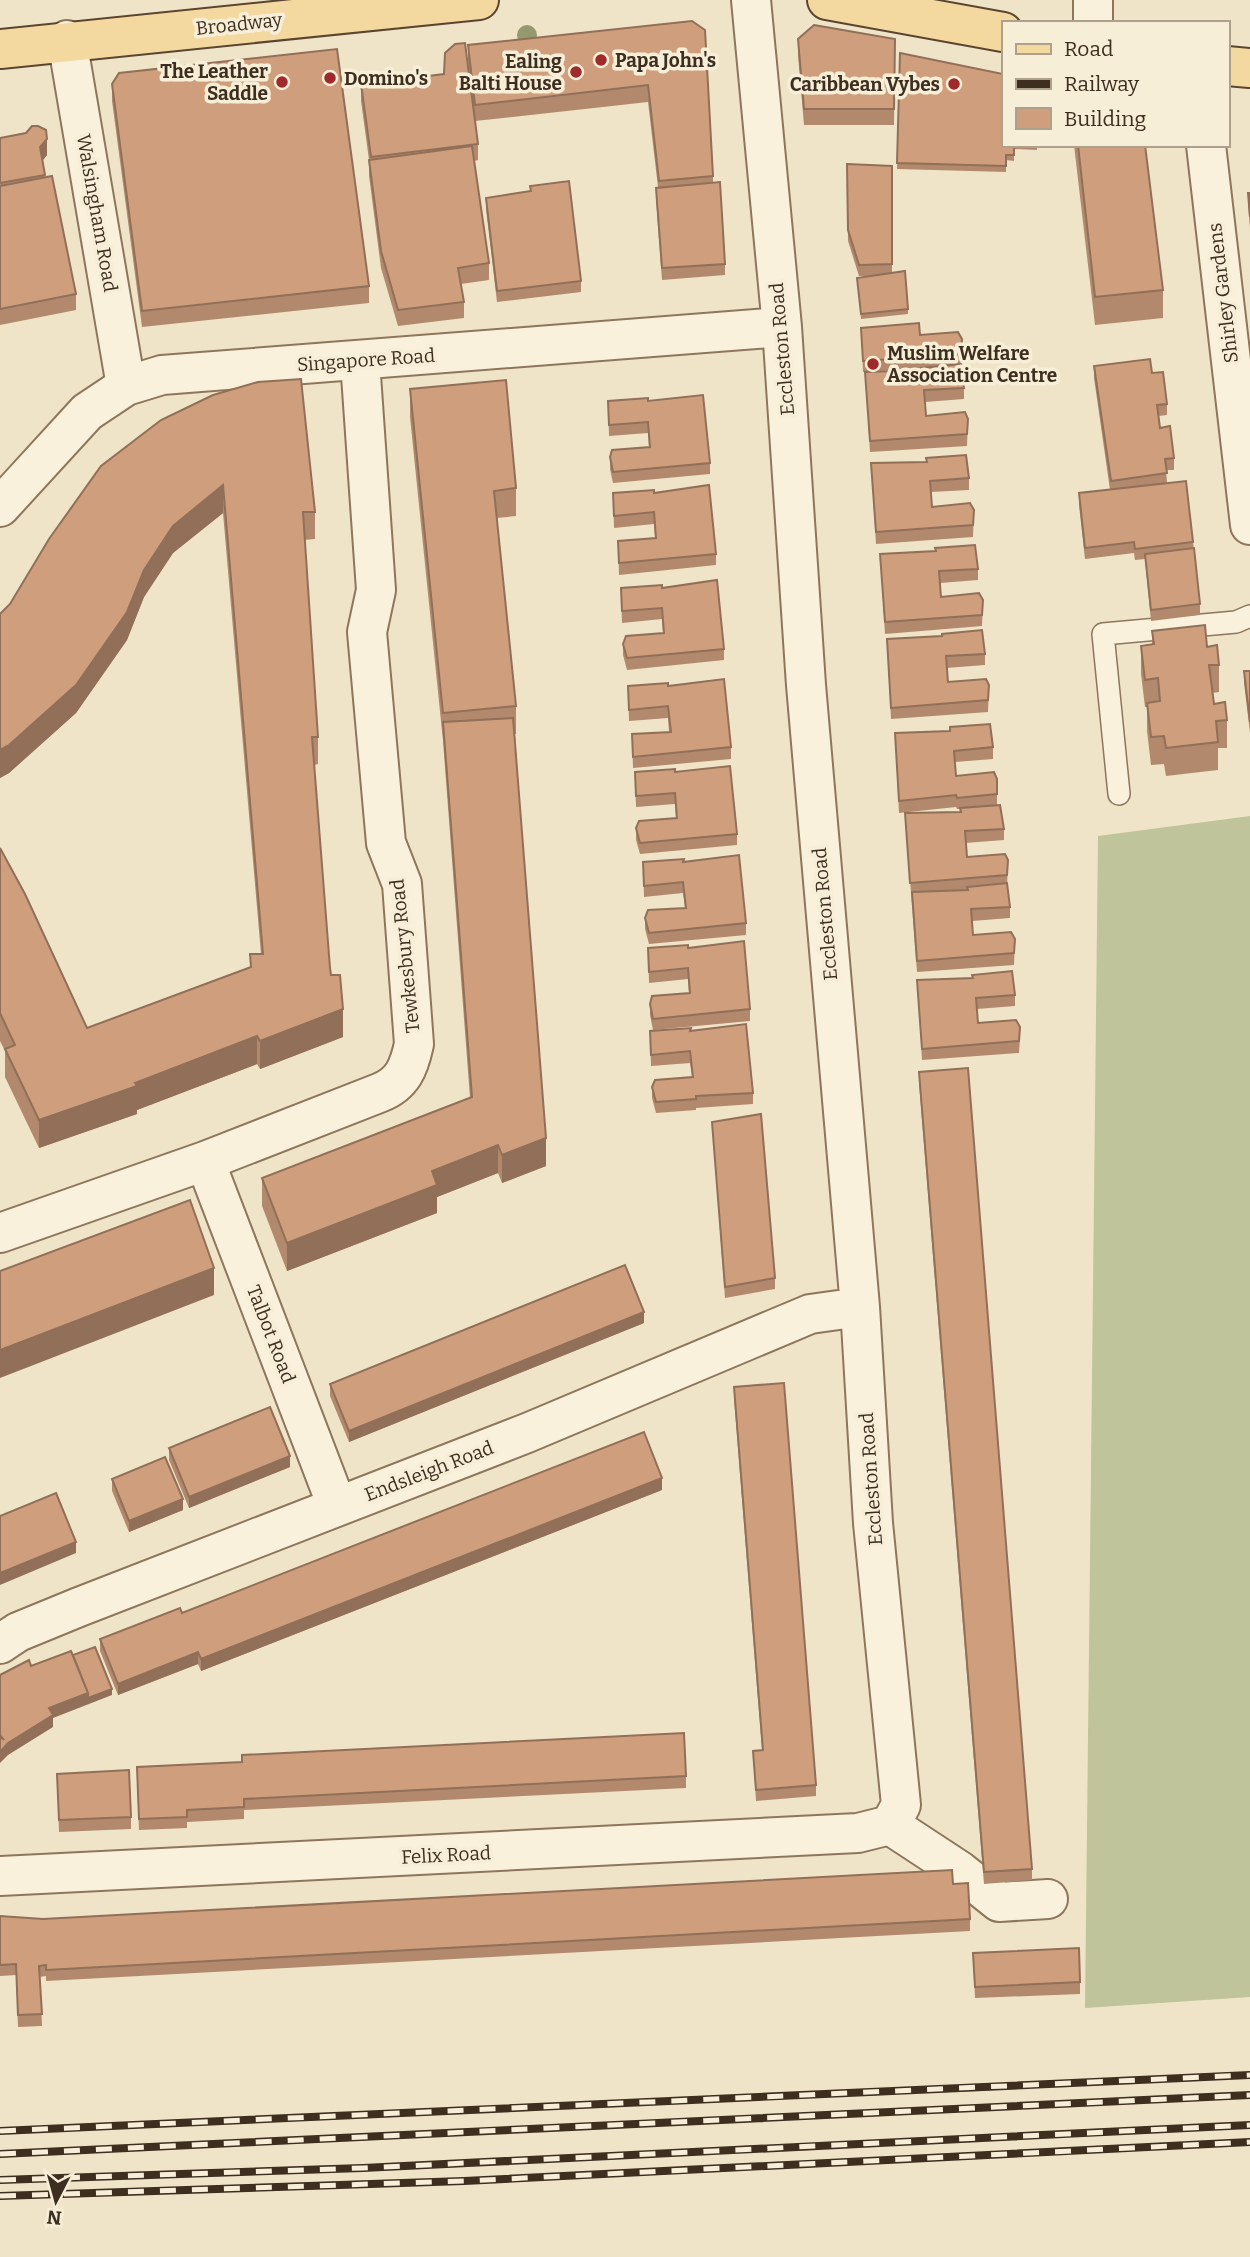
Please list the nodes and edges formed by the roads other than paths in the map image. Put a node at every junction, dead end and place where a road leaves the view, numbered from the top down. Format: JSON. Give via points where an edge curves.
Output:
{"nodes":[{"id":1,"x":476,"y":0,"type":"edge"},
{"id":2,"x":751,"y":0,"type":"edge"},
{"id":3,"x":827,"y":0,"type":"edge"},
{"id":4,"x":1093,"y":0,"type":"edge"},
{"id":5,"x":1093,"y":21,"type":"edge"},
{"id":6,"x":1002,"y":32,"type":"edge"},
{"id":7,"x":67,"y":40,"type":"junction"},
{"id":8,"x":0,"y":49,"type":"edge"},
{"id":9,"x":1229,"y":66,"type":"edge"},
{"id":10,"x":1250,"y":68,"type":"edge"},
{"id":11,"x":1206,"y":147,"type":"edge"},
{"id":12,"x":782,"y":327,"type":"junction"},
{"id":13,"x":360,"y":361,"type":"junction"},
{"id":14,"x":126,"y":386,"type":"junction"},
{"id":15,"x":0,"y":507,"type":"edge"},
{"id":16,"x":1250,"y":525,"type":"edge"},
{"id":17,"x":1250,"y":616,"type":"edge"},
{"id":18,"x":1119,"y":794,"type":"dead end"},
{"id":19,"x":205,"y":1161,"type":"junction"},
{"id":20,"x":0,"y":1233,"type":"edge"},
{"id":21,"x":860,"y":1307,"type":"junction"},
{"id":22,"x":337,"y":1506,"type":"junction"},
{"id":23,"x":0,"y":1644,"type":"edge"},
{"id":24,"x":890,"y":1825,"type":"junction"},
{"id":25,"x":0,"y":1877,"type":"edge"},
{"id":26,"x":1048,"y":1899,"type":"dead end"}],
"edges":[{"from":1,"to":7,"type":"main road","name":"Broadway"},
{"from":2,"to":12,"type":"street","name":"Eccleston Road"},
{"from":3,"to":6,"type":"main road"},
{"from":4,"to":5,"type":"street"},
{"from":7,"to":8,"type":"main road","name":"Broadway"},
{"from":7,"to":14,"type":"street","name":"Walsingham Road"},
{"from":9,"to":10,"type":"main road"},
{"from":11,"to":16,"type":"street","name":"Shirley Gardens"},
{"from":12,"to":13,"type":"street","name":"Singapore Road"},
{"from":12,"to":21,"type":"street","name":"Eccleston Road","via":[[806,685]]},
{"from":13,"to":14,"type":"street","name":"Singapore Road","via":[[162,375]]},
{"from":13,"to":19,"type":"street","name":"Tewkesbury Road","via":[[376,590],[367,632],[386,843],[402,884],[414,1044],[409,1067],[394,1087]]},
{"from":14,"to":15,"type":"street","name":"Singapore Road","via":[[87,412]]},
{"from":17,"to":18,"type":"lane","via":[[1236,622],[1103,634]]},
{"from":19,"to":20,"type":"street","name":"Tewkesbury Road"},
{"from":19,"to":22,"type":"street","name":"Talbot Road"},
{"from":21,"to":22,"type":"street","name":"Endsleigh Road","via":[[810,1314],[527,1433]]},
{"from":21,"to":24,"type":"street","name":"Eccleston Road","via":[[873,1523],[901,1805]]},
{"from":22,"to":23,"type":"street","name":"Endsleigh Road","via":[[66,1612]]},
{"from":24,"to":25,"type":"street","name":"Felix Road","via":[[858,1833]]},
{"from":24,"to":26,"type":"street","via":[[999,1902]]}]}
